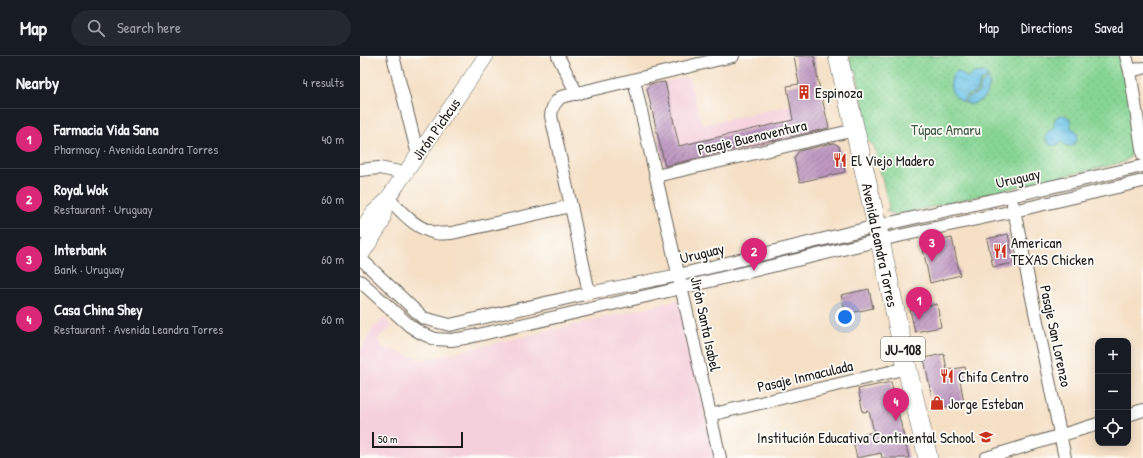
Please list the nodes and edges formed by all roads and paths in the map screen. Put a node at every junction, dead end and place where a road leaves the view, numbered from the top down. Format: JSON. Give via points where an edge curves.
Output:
{"nodes":[{"id":1,"x":393,"y":56,"type":"edge"},
{"id":2,"x":486,"y":56,"type":"edge"},
{"id":3,"x":558,"y":56,"type":"edge"},
{"id":4,"x":733,"y":56,"type":"edge"},
{"id":5,"x":838,"y":56,"type":"edge"},
{"id":6,"x":1126,"y":56,"type":"edge"},
{"id":7,"x":1143,"y":68,"type":"edge"},
{"id":8,"x":1130,"y":71,"type":"junction"},
{"id":9,"x":634,"y":80,"type":"junction"},
{"id":10,"x":577,"y":94,"type":"junction"},
{"id":11,"x":855,"y":130,"type":"junction"},
{"id":12,"x":418,"y":155,"type":"junction"},
{"id":13,"x":1143,"y":155,"type":"edge"},
{"id":14,"x":1143,"y":166,"type":"edge"},
{"id":15,"x":360,"y":170,"type":"edge"},
{"id":16,"x":405,"y":173,"type":"junction"},
{"id":17,"x":656,"y":176,"type":"junction"},
{"id":18,"x":1143,"y":181,"type":"edge"},
{"id":19,"x":1011,"y":196,"type":"junction"},
{"id":20,"x":387,"y":199,"type":"junction"},
{"id":21,"x":571,"y":206,"type":"junction"},
{"id":22,"x":1014,"y":211,"type":"junction"},
{"id":23,"x":360,"y":232,"type":"edge"},
{"id":24,"x":878,"y":233,"type":"junction"},
{"id":25,"x":360,"y":257,"type":"edge"},
{"id":26,"x":679,"y":275,"type":"junction"},
{"id":27,"x":360,"y":282,"type":"edge"},
{"id":28,"x":681,"y":288,"type":"junction"},
{"id":29,"x":589,"y":293,"type":"junction"},
{"id":30,"x":907,"y":368,"type":"junction"},
{"id":31,"x":1143,"y":410,"type":"edge"},
{"id":32,"x":710,"y":414,"type":"junction"},
{"id":33,"x":1131,"y":414,"type":"edge"},
{"id":34,"x":1095,"y":425,"type":"edge"},
{"id":35,"x":1061,"y":435,"type":"junction"},
{"id":36,"x":720,"y":458,"type":"edge"},
{"id":37,"x":928,"y":458,"type":"edge"},
{"id":38,"x":986,"y":458,"type":"edge"},
{"id":39,"x":1065,"y":458,"type":"edge"}],
"edges":[{"from":1,"to":12,"type":"street"},
{"from":2,"to":12,"type":"street","name":"Jirón Pichcus"},
{"from":3,"to":10,"type":"street"},
{"from":4,"to":9,"type":"street"},
{"from":5,"to":11,"type":"main road","name":"Avenida Leandra Torres","number":"JU-108"},
{"from":6,"to":8,"type":"street"},
{"from":7,"to":8,"type":"street"},
{"from":8,"to":13,"type":"street"},
{"from":9,"to":10,"type":"street"},
{"from":9,"to":17,"type":"street","name":"Jirón Santa Isabel"},
{"from":10,"to":21,"type":"street","via":[[561,97],[554,103],[551,116]]},
{"from":11,"to":17,"type":"street","name":"Pasaje Buenaventura"},
{"from":11,"to":24,"type":"main road","name":"Avenida Leandra Torres","number":"JU-108"},
{"from":12,"to":16,"type":"street","name":"Jirón Pichcus"},
{"from":14,"to":19,"type":"street","name":"Uruguay"},
{"from":15,"to":16,"type":"street","via":[[379,168]]},
{"from":16,"to":20,"type":"street","name":"Jirón Pichcus"},
{"from":17,"to":26,"type":"street","name":"Jirón Santa Isabel"},
{"from":18,"to":22,"type":"street","name":"Uruguay"},
{"from":19,"to":22,"type":"street","name":"Pasaje San Lorenzo"},
{"from":19,"to":24,"type":"street","name":"Uruguay"},
{"from":20,"to":21,"type":"street","via":[[412,223],[437,233],[452,233]]},
{"from":20,"to":23,"type":"street"},
{"from":20,"to":25,"type":"street","via":[[382,223]]},
{"from":21,"to":29,"type":"street"},
{"from":22,"to":24,"type":"street","name":"Uruguay"},
{"from":22,"to":35,"type":"street","name":"Pasaje San Lorenzo"},
{"from":24,"to":26,"type":"street","name":"Uruguay"},
{"from":24,"to":28,"type":"street","name":"Uruguay"},
{"from":24,"to":30,"type":"main road","name":"Avenida Leandra Torres","number":"JU-108"},
{"from":25,"to":29,"type":"street","name":"Uruguay","via":[[423,318],[450,325]]},
{"from":26,"to":28,"type":"street","name":"Jirón Santa Isabel"},
{"from":26,"to":29,"type":"street","name":"Uruguay"},
{"from":27,"to":28,"type":"street","name":"Uruguay","via":[[410,326],[435,339],[451,340]]},
{"from":28,"to":32,"type":"street","name":"Jirón Santa Isabel"},
{"from":30,"to":32,"type":"street","name":"Pasaje Inmaculada"},
{"from":30,"to":37,"type":"main road","name":"Avenida Leandra Torres","number":"JU-108"},
{"from":31,"to":33,"type":"street"},
{"from":32,"to":36,"type":"street","name":"Jirón Santa Isabel"},
{"from":34,"to":35,"type":"street"},
{"from":35,"to":38,"type":"street"},
{"from":35,"to":39,"type":"street","name":"Pasaje San Lorenzo"}]}
